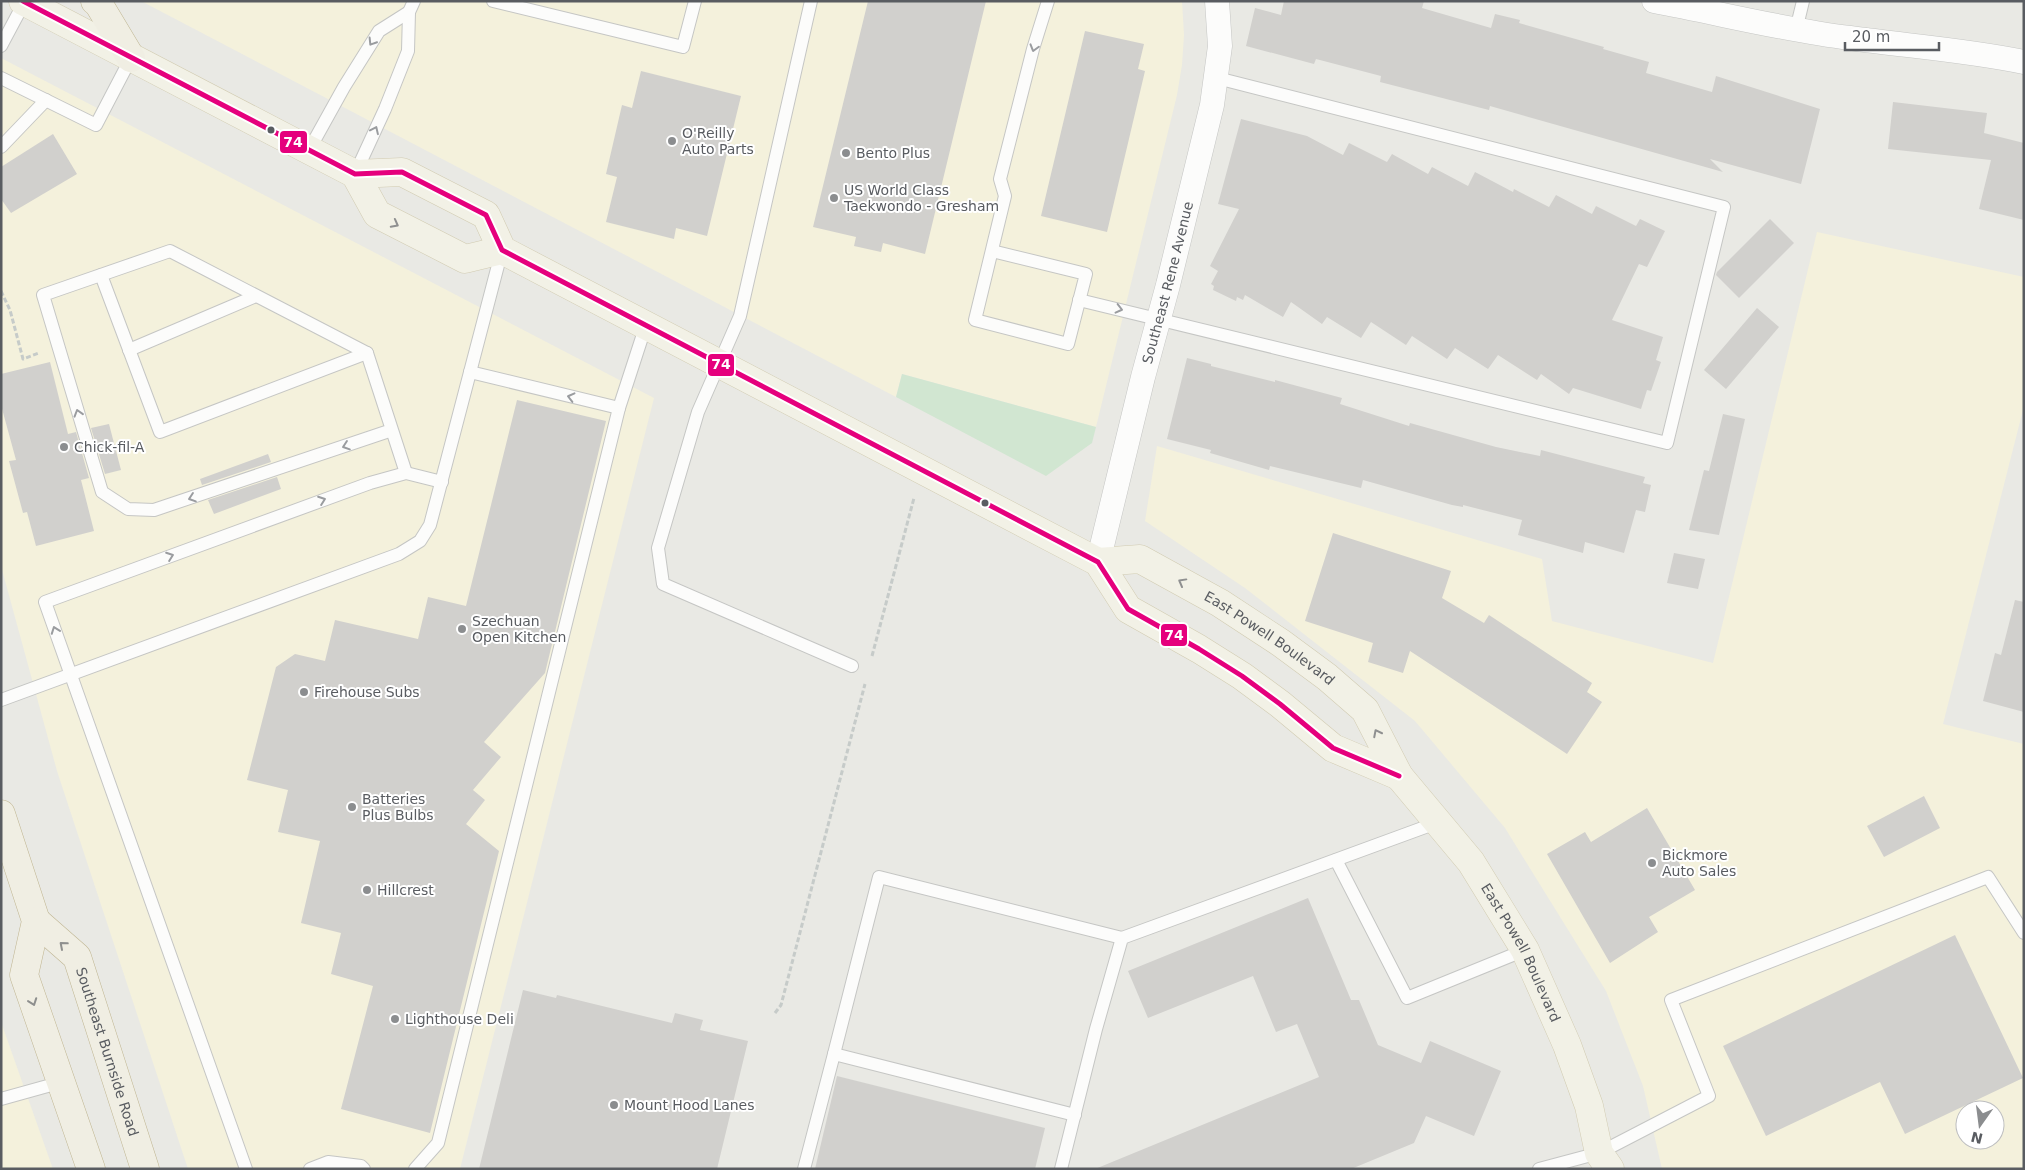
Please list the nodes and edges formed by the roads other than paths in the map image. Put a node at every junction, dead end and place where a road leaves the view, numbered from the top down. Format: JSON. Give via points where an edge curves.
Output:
{"nodes":[{"id":1,"x":95,"y":1,"type":"edge"},
{"id":2,"x":493,"y":1,"type":"edge"},
{"id":3,"x":694,"y":1,"type":"edge"},
{"id":4,"x":811,"y":1,"type":"edge"},
{"id":5,"x":1048,"y":1,"type":"edge"},
{"id":6,"x":1217,"y":1,"type":"edge"},
{"id":7,"x":1654,"y":1,"type":"edge"},
{"id":8,"x":1803,"y":1,"type":"edge"},
{"id":9,"x":24,"y":2,"type":"edge"},
{"id":10,"x":412,"y":6,"type":"edge"},
{"id":11,"x":1796,"y":30,"type":"junction"},
{"id":12,"x":1,"y":46,"type":"edge"},
{"id":13,"x":131,"y":58,"type":"junction"},
{"id":14,"x":2024,"y":62,"type":"edge"},
{"id":15,"x":1,"y":78,"type":"edge"},
{"id":16,"x":1217,"y":78,"type":"junction"},
{"id":17,"x":46,"y":100,"type":"junction"},
{"id":18,"x":1,"y":147,"type":"edge"},
{"id":19,"x":309,"y":150,"type":"junction"},
{"id":20,"x":355,"y":174,"type":"junction"},
{"id":21,"x":502,"y":250,"type":"junction"},
{"id":22,"x":992,"y":251,"type":"junction"},
{"id":23,"x":101,"y":275,"type":"junction"},
{"id":24,"x":256,"y":296,"type":"junction"},
{"id":25,"x":1080,"y":300,"type":"junction"},
{"id":26,"x":1159,"y":319,"type":"junction"},
{"id":27,"x":646,"y":325,"type":"junction"},
{"id":28,"x":129,"y":350,"type":"junction"},
{"id":29,"x":367,"y":354,"type":"junction"},
{"id":30,"x":718,"y":364,"type":"junction"},
{"id":31,"x":470,"y":372,"type":"junction"},
{"id":32,"x":618,"y":408,"type":"junction"},
{"id":33,"x":392,"y":430,"type":"junction"},
{"id":34,"x":406,"y":473,"type":"junction"},
{"id":35,"x":442,"y":482,"type":"junction"},
{"id":36,"x":1098,"y":562,"type":"junction"},
{"id":37,"x":852,"y":666,"type":"dead end"},
{"id":38,"x":72,"y":676,"type":"junction"},
{"id":39,"x":1,"y":700,"type":"edge"},
{"id":40,"x":1399,"y":776,"type":"junction"},
{"id":41,"x":1,"y":814,"type":"edge"},
{"id":42,"x":1439,"y":822,"type":"junction"},
{"id":43,"x":1336,"y":860,"type":"junction"},
{"id":44,"x":36,"y":921,"type":"junction"},
{"id":45,"x":2024,"y":933,"type":"edge"},
{"id":46,"x":1122,"y":938,"type":"junction"},
{"id":47,"x":1525,"y":950,"type":"junction"},
{"id":48,"x":834,"y":1054,"type":"junction"},
{"id":49,"x":62,"y":1082,"type":"junction"},
{"id":50,"x":1,"y":1099,"type":"edge"},
{"id":51,"x":1075,"y":1115,"type":"junction"},
{"id":52,"x":1602,"y":1163,"type":"edge"},
{"id":53,"x":91,"y":1169,"type":"edge"},
{"id":54,"x":145,"y":1169,"type":"edge"},
{"id":55,"x":246,"y":1169,"type":"edge"},
{"id":56,"x":310,"y":1169,"type":"edge"},
{"id":57,"x":364,"y":1169,"type":"edge"},
{"id":58,"x":415,"y":1169,"type":"edge"},
{"id":59,"x":804,"y":1169,"type":"edge"},
{"id":60,"x":1061,"y":1169,"type":"edge"},
{"id":61,"x":1539,"y":1169,"type":"edge"}],
"edges":[{"from":1,"to":13,"type":"highway"},
{"from":2,"to":3,"type":"lane","via":[[683,47]]},
{"from":4,"to":30,"type":"lane","via":[[740,316]]},
{"from":5,"to":22,"type":"lane","one_way":true,"via":[[1000,180],[1005,196]]},
{"from":6,"to":16,"type":"street","name":"Southeast Rene Avenue","via":[[1220,46]]},
{"from":7,"to":11,"type":"street"},
{"from":8,"to":11,"type":"lane"},
{"from":9,"to":12,"type":"lane"},
{"from":9,"to":13,"type":"main road"},
{"from":10,"to":19,"type":"lane","one_way":true,"via":[[379,30]]},
{"from":20,"to":10,"type":"lane","one_way":true,"via":[[408,51]]},
{"from":11,"to":14,"type":"street","via":[[1986,54]]},
{"from":13,"to":17,"type":"lane","via":[[96,125]]},
{"from":13,"to":19,"type":"main road"},
{"from":15,"to":17,"type":"lane"},
{"from":16,"to":26,"type":"street","name":"Southeast Rene Avenue"},
{"from":16,"to":26,"type":"lane","via":[[1724,207],[1667,443]]},
{"from":17,"to":18,"type":"lane"},
{"from":19,"to":20,"type":"main road"},
{"from":20,"to":21,"type":"main road","via":[[402,172],[486,215]]},
{"from":20,"to":21,"type":"main road","one_way":true,"via":[[376,214],[465,259]]},
{"from":21,"to":27,"type":"main road","name":"East Powell Boulevard"},
{"from":21,"to":31,"type":"lane"},
{"from":22,"to":25,"type":"lane","via":[[1086,274]]},
{"from":22,"to":25,"type":"lane","via":[[975,320],[1068,344]]},
{"from":23,"to":24,"type":"lane","via":[[170,251]]},
{"from":23,"to":28,"type":"lane"},
{"from":33,"to":23,"type":"lane","one_way":true,"via":[[154,510],[128,509],[102,492],[43,295]]},
{"from":24,"to":28,"type":"lane"},
{"from":24,"to":29,"type":"lane"},
{"from":25,"to":26,"type":"lane","one_way":true},
{"from":26,"to":36,"type":"street","name":"Southeast Rene Avenue"},
{"from":27,"to":30,"type":"main road","name":"East Powell Boulevard"},
{"from":27,"to":32,"type":"lane"},
{"from":28,"to":29,"type":"lane","via":[[160,432]]},
{"from":29,"to":33,"type":"lane"},
{"from":30,"to":36,"type":"main road","name":"East Powell Boulevard"},
{"from":30,"to":37,"type":"lane","via":[[698,412],[658,548],[664,584]]},
{"from":32,"to":31,"type":"lane","one_way":true},
{"from":31,"to":35,"type":"lane"},
{"from":32,"to":58,"type":"lane","via":[[438,1142]]},
{"from":33,"to":34,"type":"lane"},
{"from":34,"to":35,"type":"lane"},
{"from":38,"to":34,"type":"lane","one_way":true,"via":[[45,602],[370,483]]},
{"from":35,"to":38,"type":"lane","via":[[430,525],[420,541],[399,554]]},
{"from":36,"to":40,"type":"main road","name":"East Powell Boulevard","via":[[1128,609],[1242,676],[1334,748]]},
{"from":40,"to":36,"type":"main road","name":"East Powell Boulevard","one_way":true,"via":[[1366,710],[1281,643],[1140,559]]},
{"from":38,"to":39,"type":"lane"},
{"from":38,"to":55,"type":"lane"},
{"from":40,"to":42,"type":"main road","name":"East Powell Boulevard"},
{"from":41,"to":44,"type":"highway","name":"Southeast Burnside Road"},
{"from":42,"to":43,"type":"lane"},
{"from":42,"to":47,"type":"main road","name":"East Powell Boulevard","via":[[1471,862]]},
{"from":43,"to":46,"type":"lane"},
{"from":43,"to":47,"type":"lane","via":[[1407,998]]},
{"from":44,"to":49,"type":"highway","one_way":true,"via":[[24,975]]},
{"from":54,"to":44,"type":"highway","name":"Southeast Burnside Road","one_way":true,"via":[[77,958]]},
{"from":45,"to":52,"type":"lane","via":[[1988,877],[1672,1000],[1709,1096]]},
{"from":46,"to":48,"type":"lane","via":[[879,877]]},
{"from":46,"to":51,"type":"lane"},
{"from":47,"to":52,"type":"main road","name":"East Powell Boulevard","via":[[1568,1045],[1589,1106]]},
{"from":48,"to":51,"type":"lane"},
{"from":48,"to":59,"type":"lane"},
{"from":49,"to":50,"type":"lane"},
{"from":49,"to":53,"type":"highway"},
{"from":51,"to":60,"type":"lane"},
{"from":52,"to":61,"type":"lane"},
{"from":56,"to":57,"type":"lane","via":[[328,1162]]}]}
